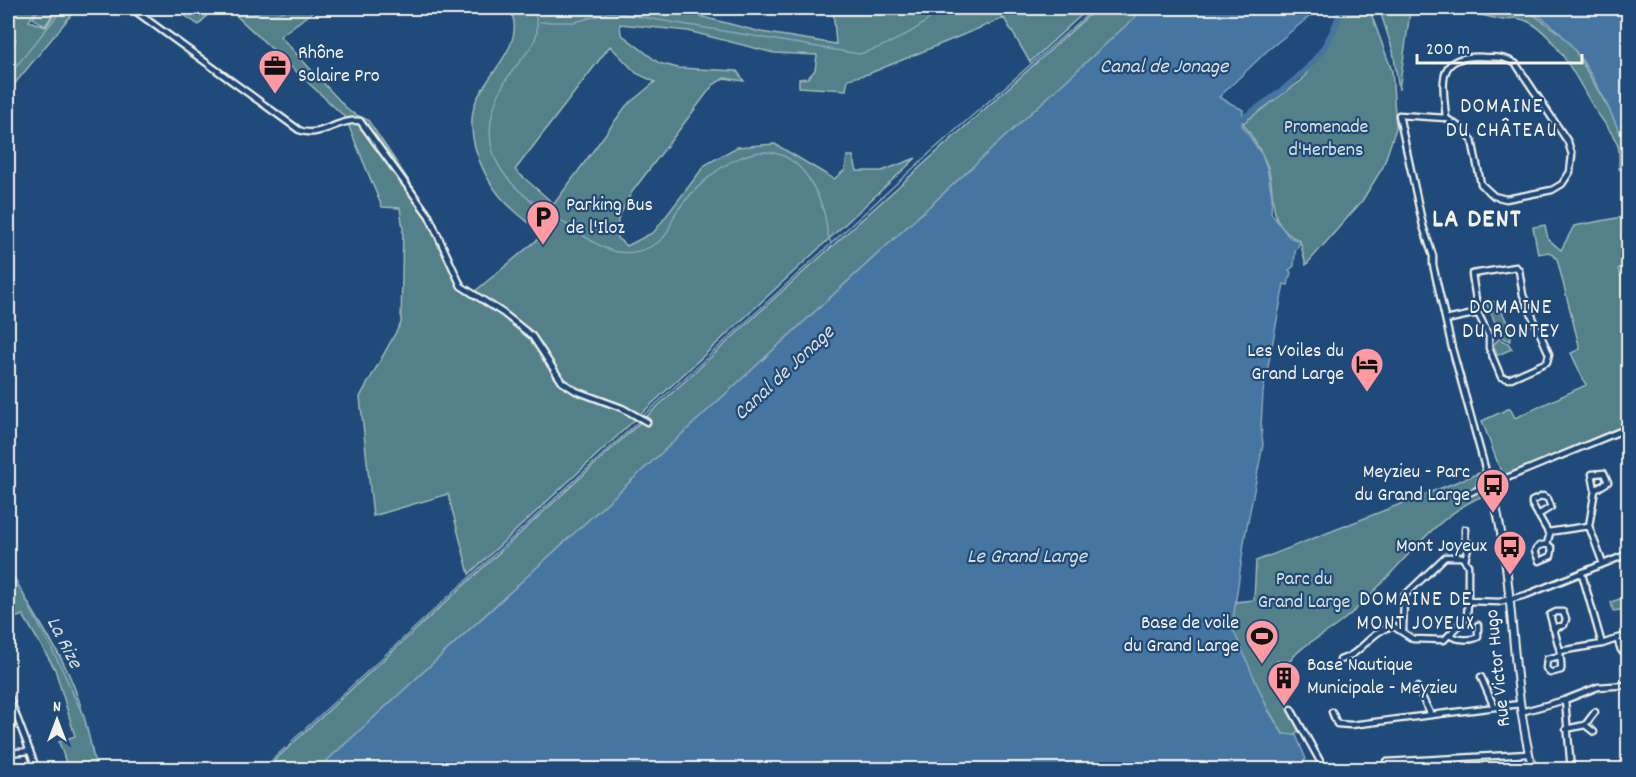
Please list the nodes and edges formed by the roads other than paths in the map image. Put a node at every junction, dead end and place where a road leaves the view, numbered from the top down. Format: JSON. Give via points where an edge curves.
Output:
{"nodes":[{"id":1,"x":131,"y":8,"type":"edge"},
{"id":2,"x":1446,"y":118,"type":"junction"},
{"id":3,"x":1478,"y":313,"type":"junction"},
{"id":4,"x":1446,"y":320,"type":"junction"},
{"id":5,"x":647,"y":422,"type":"dead end"},
{"id":6,"x":1629,"y":428,"type":"edge"},
{"id":7,"x":1487,"y":475,"type":"junction"},
{"id":8,"x":1497,"y":482,"type":"junction"},
{"id":9,"x":1476,"y":490,"type":"dead end"},
{"id":10,"x":1492,"y":490,"type":"junction"},
{"id":11,"x":1595,"y":490,"type":"dead end"},
{"id":12,"x":1470,"y":493,"type":"dead end"},
{"id":13,"x":1538,"y":515,"type":"junction"},
{"id":14,"x":1589,"y":526,"type":"junction"},
{"id":15,"x":1465,"y":529,"type":"dead end"},
{"id":16,"x":1550,"y":533,"type":"junction"},
{"id":17,"x":1547,"y":544,"type":"dead end"},
{"id":18,"x":1629,"y":554,"type":"edge"},
{"id":19,"x":1465,"y":560,"type":"junction"},
{"id":20,"x":1602,"y":564,"type":"junction"},
{"id":21,"x":1582,"y":574,"type":"junction"},
{"id":22,"x":1509,"y":600,"type":"junction"},
{"id":23,"x":1468,"y":601,"type":"junction"},
{"id":24,"x":1478,"y":626,"type":"dead end"},
{"id":25,"x":1553,"y":628,"type":"dead end"},
{"id":26,"x":1403,"y":631,"type":"junction"},
{"id":27,"x":1450,"y":635,"type":"junction"},
{"id":28,"x":1629,"y":635,"type":"edge"},
{"id":29,"x":1617,"y":638,"type":"junction"},
{"id":30,"x":1602,"y":644,"type":"junction"},
{"id":31,"x":1629,"y":651,"type":"edge"},
{"id":32,"x":1340,"y":660,"type":"dead end"},
{"id":33,"x":1481,"y":677,"type":"dead end"},
{"id":34,"x":1629,"y":685,"type":"edge"},
{"id":35,"x":1417,"y":687,"type":"dead end"},
{"id":36,"x":8,"y":694,"type":"edge"},
{"id":37,"x":1565,"y":700,"type":"junction"},
{"id":38,"x":1520,"y":704,"type":"junction"},
{"id":39,"x":1494,"y":707,"type":"junction"},
{"id":40,"x":1291,"y":709,"type":"dead end"},
{"id":41,"x":1332,"y":712,"type":"dead end"},
{"id":42,"x":1521,"y":712,"type":"junction"},
{"id":43,"x":1595,"y":712,"type":"dead end"},
{"id":44,"x":1431,"y":715,"type":"junction"},
{"id":45,"x":1585,"y":725,"type":"junction"},
{"id":46,"x":1566,"y":729,"type":"junction"},
{"id":47,"x":1594,"y":732,"type":"dead end"},
{"id":48,"x":30,"y":751,"type":"junction"},
{"id":49,"x":8,"y":753,"type":"edge"},
{"id":50,"x":1528,"y":754,"type":"junction"},
{"id":51,"x":1386,"y":762,"type":"dead end"},
{"id":52,"x":37,"y":770,"type":"edge"},
{"id":53,"x":1325,"y":770,"type":"edge"},
{"id":54,"x":1533,"y":770,"type":"edge"},
{"id":55,"x":1571,"y":770,"type":"edge"}],
"edges":[{"from":1,"to":5,"type":"street","via":[[306,134],[348,119],[360,121],[429,216],[461,286],[532,336],[562,382]]},
{"from":2,"to":2,"type":"street","via":[[1445,74],[1454,61],[1467,56],[1510,61],[1516,64],[1568,142],[1572,155],[1570,172],[1552,190],[1506,199],[1494,196],[1481,184],[1472,140]]},
{"from":2,"to":4,"type":"street","via":[[1399,116]]},
{"from":3,"to":3,"type":"street","via":[[1472,274],[1517,267],[1523,295],[1549,354],[1547,362],[1509,379],[1501,377],[1489,348],[1490,336]]},
{"from":3,"to":4,"type":"street"},
{"from":4,"to":7,"type":"street"},
{"from":6,"to":8,"type":"street"},
{"from":7,"to":8,"type":"street"},
{"from":7,"to":10,"type":"street","via":[[1481,486]]},
{"from":8,"to":10,"type":"street"},
{"from":9,"to":12,"type":"street"},
{"from":10,"to":22,"type":"street","name":"Rue Victor Hugo"},
{"from":11,"to":14,"type":"street"},
{"from":13,"to":13,"type":"street","via":[[1532,501],[1545,496],[1551,507]]},
{"from":13,"to":16,"type":"street"},
{"from":14,"to":16,"type":"street"},
{"from":14,"to":20,"type":"street"},
{"from":15,"to":19,"type":"street","via":[[1469,544]]},
{"from":16,"to":17,"type":"street"},
{"from":18,"to":20,"type":"street"},
{"from":19,"to":23,"type":"street"},
{"from":19,"to":26,"type":"street","via":[[1445,557],[1404,596]]},
{"from":20,"to":21,"type":"street"},
{"from":21,"to":22,"type":"street"},
{"from":21,"to":30,"type":"street"},
{"from":22,"to":23,"type":"street"},
{"from":22,"to":38,"type":"street","name":"Rue Victor Hugo"},
{"from":23,"to":27,"type":"street","via":[[1467,617]]},
{"from":24,"to":27,"type":"street","via":[[1475,639]]},
{"from":25,"to":30,"type":"street","via":[[1560,653]]},
{"from":26,"to":27,"type":"street","via":[[1413,639],[1444,640]]},
{"from":26,"to":32,"type":"street","via":[[1393,626],[1382,628],[1349,658]]},
{"from":28,"to":29,"type":"street"},
{"from":29,"to":30,"type":"street"},
{"from":29,"to":31,"type":"street","via":[[1621,650]]},
{"from":33,"to":39,"type":"street"},
{"from":34,"to":37,"type":"street","via":[[1598,687]]},
{"from":35,"to":44,"type":"street"},
{"from":36,"to":48,"type":"street"},
{"from":37,"to":42,"type":"street"},
{"from":37,"to":46,"type":"street"},
{"from":38,"to":39,"type":"street"},
{"from":38,"to":42,"type":"street","name":"Rue Victor Hugo"},
{"from":39,"to":44,"type":"street"},
{"from":40,"to":53,"type":"street"},
{"from":41,"to":44,"type":"street","via":[[1337,724],[1351,725]]},
{"from":42,"to":50,"type":"street","name":"Rue Victor Hugo"},
{"from":43,"to":45,"type":"street"},
{"from":45,"to":46,"type":"street"},
{"from":45,"to":47,"type":"street"},
{"from":46,"to":55,"type":"street"},
{"from":48,"to":49,"type":"street"},
{"from":48,"to":52,"type":"street"},
{"from":50,"to":51,"type":"street"},
{"from":50,"to":54,"type":"street","name":"Rue Victor Hugo"}]}
